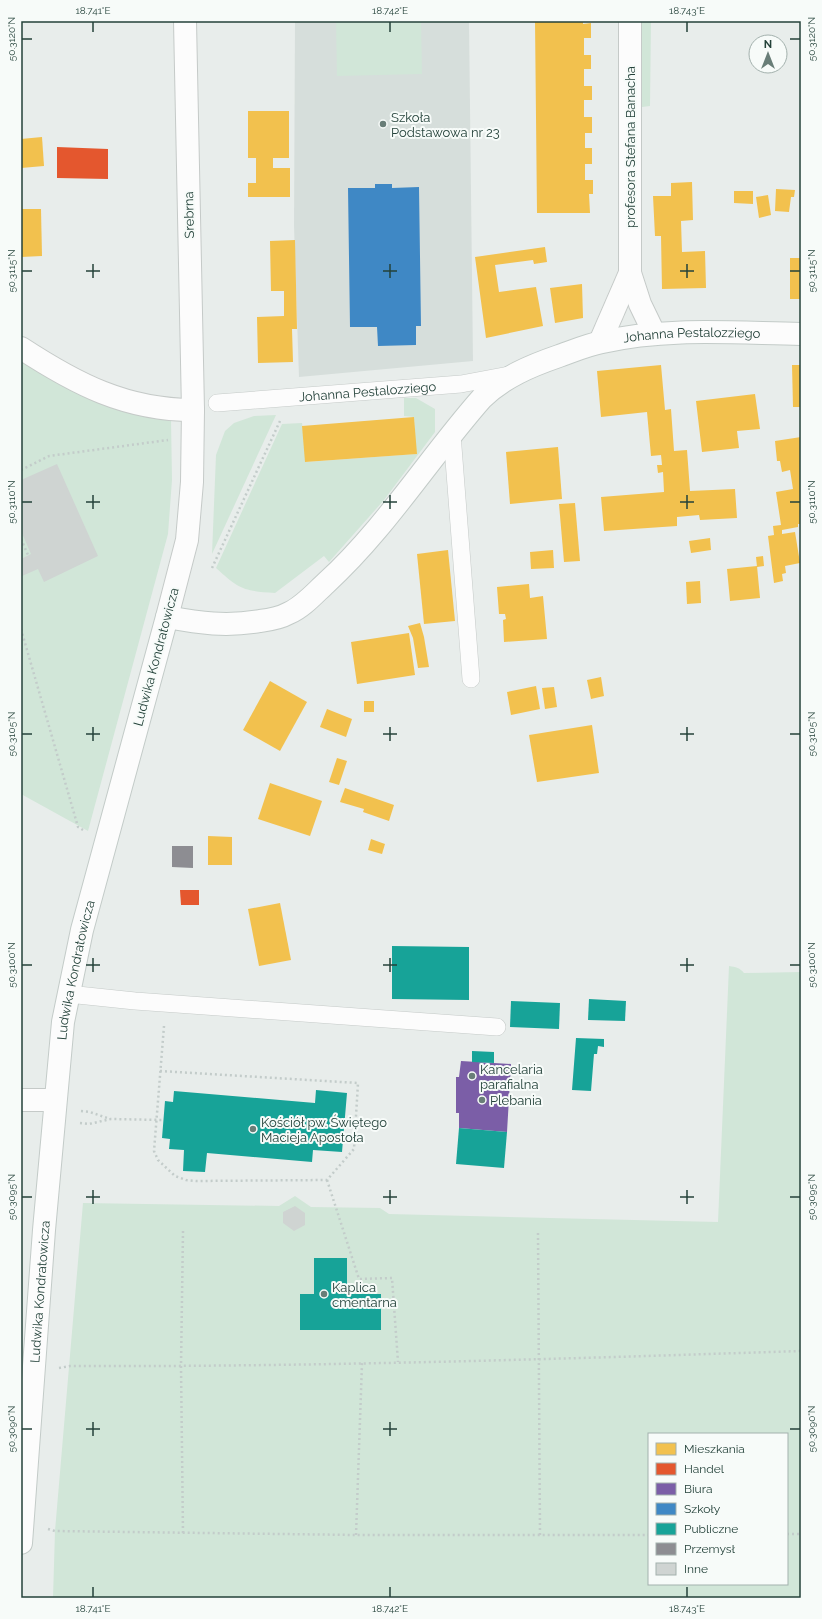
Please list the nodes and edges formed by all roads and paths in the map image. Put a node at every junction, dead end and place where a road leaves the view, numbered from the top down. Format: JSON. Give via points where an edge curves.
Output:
{"nodes":[{"id":1,"x":185,"y":21,"type":"edge"},
{"id":2,"x":630,"y":21,"type":"edge"},
{"id":3,"x":630,"y":273,"type":"junction"},
{"id":4,"x":654,"y":333,"type":"junction"},
{"id":5,"x":801,"y":334,"type":"edge"},
{"id":6,"x":600,"y":342,"type":"junction"},
{"id":7,"x":21,"y":348,"type":"edge"},
{"id":8,"x":517,"y":373,"type":"junction"},
{"id":9,"x":217,"y":403,"type":"dead end"},
{"id":10,"x":193,"y":410,"type":"junction"},
{"id":11,"x":280,"y":420,"type":"dead end"},
{"id":12,"x":452,"y":434,"type":"junction"},
{"id":13,"x":168,"y":440,"type":"dead end"},
{"id":14,"x":21,"y":470,"type":"edge"},
{"id":15,"x":21,"y":539,"type":"edge"},
{"id":16,"x":28,"y":556,"type":"dead end"},
{"id":17,"x":212,"y":568,"type":"dead end"},
{"id":18,"x":167,"y":617,"type":"junction"},
{"id":19,"x":21,"y":629,"type":"edge"},
{"id":20,"x":471,"y":679,"type":"dead end"},
{"id":21,"x":84,"y":830,"type":"dead end"},
{"id":22,"x":68,"y":994,"type":"junction"},
{"id":23,"x":166,"y":1003,"type":"junction"},
{"id":24,"x":497,"y":1026,"type":"dead end"},
{"id":25,"x":160,"y":1071,"type":"junction"},
{"id":26,"x":21,"y":1100,"type":"edge"},
{"id":27,"x":55,"y":1100,"type":"junction"},
{"id":28,"x":81,"y":1111,"type":"dead end"},
{"id":29,"x":111,"y":1119,"type":"junction"},
{"id":30,"x":156,"y":1119,"type":"junction"},
{"id":31,"x":163,"y":1120,"type":"dead end"},
{"id":32,"x":80,"y":1123,"type":"dead end"},
{"id":33,"x":326,"y":1180,"type":"junction"},
{"id":34,"x":183,"y":1231,"type":"dead end"},
{"id":35,"x":538,"y":1233,"type":"dead end"},
{"id":36,"x":801,"y":1351,"type":"edge"},
{"id":37,"x":539,"y":1360,"type":"junction"},
{"id":38,"x":398,"y":1362,"type":"junction"},
{"id":39,"x":362,"y":1363,"type":"junction"},
{"id":40,"x":182,"y":1366,"type":"junction"},
{"id":41,"x":33,"y":1372,"type":"junction"},
{"id":42,"x":21,"y":1530,"type":"edge"},
{"id":43,"x":183,"y":1533,"type":"junction"},
{"id":44,"x":788,"y":1534,"type":"edge"},
{"id":45,"x":801,"y":1534,"type":"edge"},
{"id":46,"x":356,"y":1535,"type":"junction"},
{"id":47,"x":540,"y":1535,"type":"junction"},
{"id":48,"x":648,"y":1535,"type":"edge"}],
"edges":[{"from":1,"to":10,"type":"street","name":"Srebrna"},
{"from":2,"to":3,"type":"street","name":"profesora Stefana Banacha"},
{"from":3,"to":4,"type":"street","name":"profesora Stefana Banacha","via":[[640,304]]},
{"from":3,"to":6,"type":"street","name":"profesora Stefana Banacha"},
{"from":4,"to":5,"type":"street","name":"Johanna Pestalozziego"},
{"from":4,"to":6,"type":"street","name":"Johanna Pestalozziego"},
{"from":6,"to":8,"type":"street","name":"Johanna Pestalozziego","via":[[546,360]]},
{"from":7,"to":10,"type":"street","via":[[71,380],[100,392],[145,405]]},
{"from":8,"to":9,"type":"lane","name":"Johanna Pestalozziego","via":[[461,384]]},
{"from":8,"to":12,"type":"street","name":"Johanna Pestalozziego","via":[[482,398]]},
{"from":10,"to":18,"type":"street","name":"Ludwika Kondratowicza","via":[[189,527]]},
{"from":11,"to":17,"type":"path"},
{"from":12,"to":18,"type":"street","name":"Johanna Pestalozziego","via":[[344,566],[289,613],[270,620],[219,625]]},
{"from":12,"to":20,"type":"lane"},
{"from":13,"to":14,"type":"path","via":[[50,456]]},
{"from":15,"to":16,"type":"path"},
{"from":18,"to":22,"type":"street","name":"Ludwika Kondratowicza","via":[[82,930]]},
{"from":19,"to":21,"type":"path","via":[[78,827]]},
{"from":22,"to":23,"type":"lane"},
{"from":22,"to":27,"type":"street","name":"Ludwika Kondratowicza","via":[[62,1022]]},
{"from":23,"to":24,"type":"lane"},
{"from":23,"to":25,"type":"path"},
{"from":25,"to":30,"type":"path"},
{"from":25,"to":33,"type":"path","via":[[358,1084],[354,1149]]},
{"from":26,"to":27,"type":"street"},
{"from":27,"to":41,"type":"street","name":"Ludwika Kondratowicza"},
{"from":28,"to":29,"type":"path"},
{"from":29,"to":30,"type":"path"},
{"from":29,"to":32,"type":"path","via":[[89,1124]]},
{"from":30,"to":31,"type":"path"},
{"from":30,"to":33,"type":"path","via":[[154,1151],[158,1160],[175,1176],[186,1180]]},
{"from":33,"to":38,"type":"path","via":[[359,1279],[392,1278]]},
{"from":34,"to":40,"type":"path"},
{"from":35,"to":37,"type":"path"},
{"from":36,"to":37,"type":"path"},
{"from":37,"to":38,"type":"path"},
{"from":37,"to":47,"type":"path"},
{"from":38,"to":39,"type":"path"},
{"from":39,"to":40,"type":"path"},
{"from":39,"to":46,"type":"path"},
{"from":40,"to":41,"type":"path","via":[[70,1366]]},
{"from":40,"to":43,"type":"path"},
{"from":41,"to":42,"type":"street","name":"Ludwika Kondratowicza"},
{"from":42,"to":43,"type":"path"},
{"from":43,"to":46,"type":"path"},
{"from":44,"to":45,"type":"path"},
{"from":46,"to":47,"type":"path"},
{"from":47,"to":48,"type":"path"}]}
